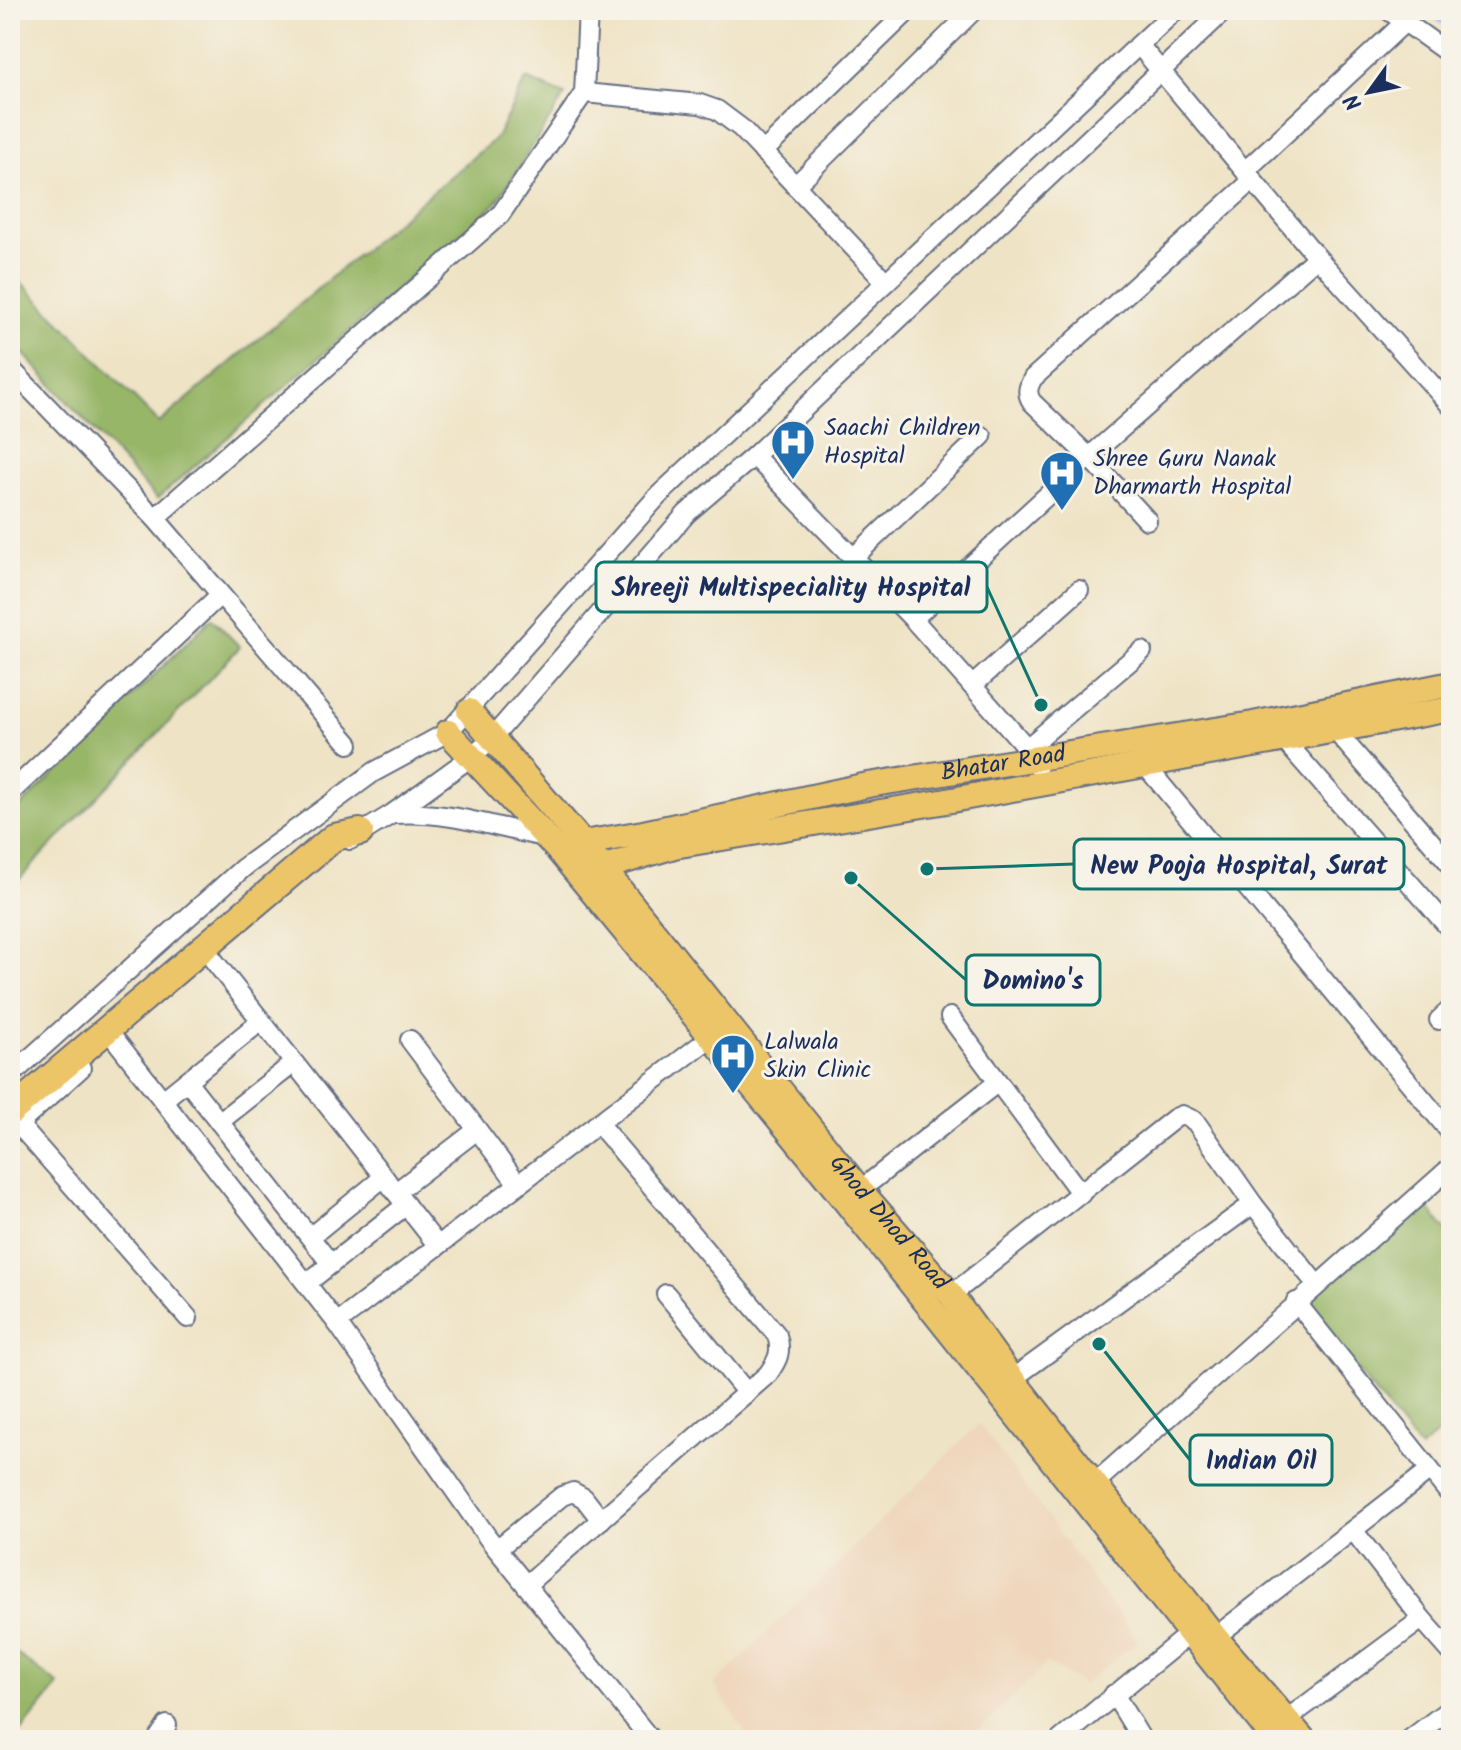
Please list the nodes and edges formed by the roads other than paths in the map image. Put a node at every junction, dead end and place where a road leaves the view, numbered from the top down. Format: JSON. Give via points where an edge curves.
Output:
{"nodes":[{"id":1,"x":588,"y":10,"type":"edge"},
{"id":2,"x":909,"y":10,"type":"edge"},
{"id":3,"x":974,"y":10,"type":"edge"},
{"id":4,"x":1176,"y":10,"type":"edge"},
{"id":5,"x":1225,"y":10,"type":"edge"},
{"id":6,"x":1388,"y":10,"type":"edge"},
{"id":7,"x":1405,"y":22,"type":"junction"},
{"id":8,"x":1139,"y":45,"type":"junction"},
{"id":9,"x":1451,"y":55,"type":"edge"},
{"id":10,"x":1162,"y":70,"type":"junction"},
{"id":11,"x":584,"y":93,"type":"junction"},
{"id":12,"x":763,"y":152,"type":"junction"},
{"id":13,"x":1249,"y":176,"type":"junction"},
{"id":14,"x":795,"y":186,"type":"junction"},
{"id":15,"x":1317,"y":257,"type":"junction"},
{"id":16,"x":886,"y":282,"type":"junction"},
{"id":17,"x":825,"y":340,"type":"junction"},
{"id":18,"x":850,"y":364,"type":"junction"},
{"id":19,"x":10,"y":368,"type":"edge"},
{"id":20,"x":1451,"y":406,"type":"edge"},
{"id":21,"x":982,"y":436,"type":"dead end"},
{"id":22,"x":754,"y":456,"type":"junction"},
{"id":23,"x":1089,"y":457,"type":"junction"},
{"id":24,"x":155,"y":518,"type":"junction"},
{"id":25,"x":1147,"y":520,"type":"dead end"},
{"id":26,"x":853,"y":558,"type":"junction"},
{"id":27,"x":1079,"y":590,"type":"dead end"},
{"id":28,"x":220,"y":595,"type":"junction"},
{"id":29,"x":913,"y":619,"type":"junction"},
{"id":30,"x":546,"y":622,"type":"junction"},
{"id":31,"x":572,"y":645,"type":"junction"},
{"id":32,"x":1142,"y":651,"type":"dead end"},
{"id":33,"x":1451,"y":684,"type":"edge"},
{"id":34,"x":972,"y":686,"type":"junction"},
{"id":35,"x":1451,"y":709,"type":"edge"},
{"id":36,"x":469,"y":711,"type":"junction"},
{"id":37,"x":1334,"y":729,"type":"junction"},
{"id":38,"x":448,"y":732,"type":"junction"},
{"id":39,"x":493,"y":737,"type":"junction"},
{"id":40,"x":1283,"y":739,"type":"junction"},
{"id":41,"x":349,"y":744,"type":"dead end"},
{"id":42,"x":1031,"y":752,"type":"junction"},
{"id":43,"x":471,"y":757,"type":"junction"},
{"id":44,"x":1145,"y":765,"type":"junction"},
{"id":45,"x":1042,"y":784,"type":"junction"},
{"id":46,"x":10,"y":793,"type":"edge"},
{"id":47,"x":546,"y":799,"type":"junction"},
{"id":48,"x":392,"y":814,"type":"junction"},
{"id":49,"x":347,"y":834,"type":"junction"},
{"id":50,"x":652,"y":841,"type":"junction"},
{"id":51,"x":582,"y":842,"type":"junction"},
{"id":52,"x":551,"y":843,"type":"junction"},
{"id":53,"x":1451,"y":865,"type":"edge"},
{"id":54,"x":590,"y":872,"type":"junction"},
{"id":55,"x":632,"y":904,"type":"junction"},
{"id":56,"x":1451,"y":930,"type":"edge"},
{"id":57,"x":211,"y":957,"type":"junction"},
{"id":58,"x":950,"y":1017,"type":"dead end"},
{"id":59,"x":261,"y":1021,"type":"junction"},
{"id":60,"x":711,"y":1037,"type":"junction"},
{"id":61,"x":114,"y":1038,"type":"junction"},
{"id":62,"x":410,"y":1040,"type":"dead end"},
{"id":63,"x":294,"y":1063,"type":"junction"},
{"id":64,"x":10,"y":1076,"type":"edge"},
{"id":65,"x":187,"y":1081,"type":"junction"},
{"id":66,"x":998,"y":1082,"type":"junction"},
{"id":67,"x":163,"y":1100,"type":"junction"},
{"id":68,"x":12,"y":1121,"type":"edge"},
{"id":69,"x":219,"y":1122,"type":"junction"},
{"id":70,"x":598,"y":1123,"type":"junction"},
{"id":71,"x":477,"y":1130,"type":"junction"},
{"id":72,"x":1451,"y":1133,"type":"edge"},
{"id":73,"x":1451,"y":1167,"type":"edge"},
{"id":74,"x":518,"y":1184,"type":"junction"},
{"id":75,"x":860,"y":1190,"type":"junction"},
{"id":76,"x":395,"y":1192,"type":"junction"},
{"id":77,"x":1081,"y":1194,"type":"junction"},
{"id":78,"x":1253,"y":1204,"type":"junction"},
{"id":79,"x":310,"y":1237,"type":"junction"},
{"id":80,"x":438,"y":1246,"type":"junction"},
{"id":81,"x":331,"y":1264,"type":"junction"},
{"id":82,"x":307,"y":1283,"type":"junction"},
{"id":83,"x":1316,"y":1284,"type":"junction"},
{"id":84,"x":666,"y":1294,"type":"dead end"},
{"id":85,"x":951,"y":1295,"type":"junction"},
{"id":86,"x":1296,"y":1302,"type":"junction"},
{"id":87,"x":188,"y":1318,"type":"dead end"},
{"id":88,"x":337,"y":1323,"type":"junction"},
{"id":89,"x":1012,"y":1379,"type":"junction"},
{"id":90,"x":747,"y":1393,"type":"junction"},
{"id":91,"x":1430,"y":1470,"type":"junction"},
{"id":92,"x":1087,"y":1490,"type":"junction"},
{"id":93,"x":1451,"y":1496,"type":"edge"},
{"id":94,"x":601,"y":1520,"type":"junction"},
{"id":95,"x":1353,"y":1530,"type":"junction"},
{"id":96,"x":497,"y":1549,"type":"junction"},
{"id":97,"x":526,"y":1585,"type":"junction"},
{"id":98,"x":1422,"y":1619,"type":"junction"},
{"id":99,"x":1189,"y":1634,"type":"junction"},
{"id":100,"x":1215,"y":1637,"type":"junction"},
{"id":101,"x":1451,"y":1652,"type":"edge"},
{"id":102,"x":1114,"y":1694,"type":"junction"},
{"id":103,"x":1451,"y":1708,"type":"edge"},
{"id":104,"x":1281,"y":1729,"type":"edge"},
{"id":105,"x":651,"y":1740,"type":"edge"},
{"id":106,"x":1060,"y":1740,"type":"edge"},
{"id":107,"x":1142,"y":1740,"type":"edge"},
{"id":108,"x":1304,"y":1740,"type":"edge"},
{"id":109,"x":1409,"y":1740,"type":"edge"}],
"edges":[{"from":1,"to":11,"type":"street"},
{"from":2,"to":12,"type":"street"},
{"from":3,"to":14,"type":"street"},
{"from":4,"to":8,"type":"street"},
{"from":5,"to":10,"type":"street"},
{"from":6,"to":7,"type":"street"},
{"from":7,"to":9,"type":"street"},
{"from":7,"to":13,"type":"street"},
{"from":8,"to":10,"type":"street"},
{"from":8,"to":16,"type":"street"},
{"from":10,"to":13,"type":"street"},
{"from":10,"to":18,"type":"street"},
{"from":11,"to":12,"type":"street","via":[[700,104],[730,119]]},
{"from":11,"to":24,"type":"street","via":[[500,215]]},
{"from":12,"to":14,"type":"street"},
{"from":13,"to":15,"type":"street"},
{"from":13,"to":23,"type":"street","via":[[1028,386],[1032,402]]},
{"from":14,"to":16,"type":"street"},
{"from":15,"to":20,"type":"street"},
{"from":15,"to":23,"type":"street"},
{"from":16,"to":17,"type":"street"},
{"from":17,"to":18,"type":"street"},
{"from":17,"to":30,"type":"street","via":[[658,496]]},
{"from":18,"to":22,"type":"street"},
{"from":19,"to":24,"type":"street"},
{"from":21,"to":26,"type":"street"},
{"from":22,"to":26,"type":"street"},
{"from":22,"to":31,"type":"street","via":[[687,513]]},
{"from":23,"to":25,"type":"street"},
{"from":23,"to":29,"type":"street"},
{"from":24,"to":28,"type":"street"},
{"from":26,"to":29,"type":"street"},
{"from":27,"to":34,"type":"street"},
{"from":28,"to":41,"type":"street"},
{"from":28,"to":46,"type":"street"},
{"from":29,"to":34,"type":"street"},
{"from":30,"to":31,"type":"street"},
{"from":30,"to":36,"type":"street"},
{"from":31,"to":39,"type":"street"},
{"from":32,"to":42,"type":"street"},
{"from":33,"to":42,"type":"main road","name":"Bhatar Road","via":[[1253,724]]},
{"from":34,"to":42,"type":"street"},
{"from":35,"to":37,"type":"main road"},
{"from":36,"to":38,"type":"street"},
{"from":36,"to":39,"type":"main road","name":"Ghod Dhod Road"},
{"from":37,"to":40,"type":"main road"},
{"from":37,"to":53,"type":"street"},
{"from":38,"to":43,"type":"main road"},
{"from":38,"to":64,"type":"street","via":[[374,772],[243,868]]},
{"from":39,"to":43,"type":"street"},
{"from":39,"to":47,"type":"main road","name":"Ghod Dhod Road"},
{"from":40,"to":44,"type":"main road"},
{"from":40,"to":56,"type":"street"},
{"from":42,"to":45,"type":"street"},
{"from":42,"to":50,"type":"main road","name":"Bhatar Road","via":[[868,785]]},
{"from":43,"to":48,"type":"street"},
{"from":43,"to":52,"type":"main road"},
{"from":44,"to":45,"type":"main road"},
{"from":44,"to":72,"type":"street"},
{"from":45,"to":50,"type":"main road"},
{"from":47,"to":50,"type":"main road","via":[[579,821]]},
{"from":47,"to":51,"type":"main road","name":"Ghod Dhod Road"},
{"from":48,"to":49,"type":"street"},
{"from":48,"to":52,"type":"street","name":"Bhatar Road","via":[[451,816]]},
{"from":49,"to":57,"type":"street"},
{"from":49,"to":68,"type":"highway"},
{"from":50,"to":51,"type":"main road","name":"Bhatar Road"},
{"from":50,"to":54,"type":"main road"},
{"from":50,"to":55,"type":"main road"},
{"from":51,"to":52,"type":"main road","name":"Bhatar Road"},
{"from":51,"to":54,"type":"main road","name":"Ghod Dhod Road"},
{"from":52,"to":54,"type":"main road"},
{"from":54,"to":55,"type":"main road","name":"Ghod Dhod Road"},
{"from":54,"to":60,"type":"main road"},
{"from":55,"to":75,"type":"main road","name":"Ghod Dhod Road"},
{"from":57,"to":59,"type":"street"},
{"from":57,"to":61,"type":"street"},
{"from":58,"to":66,"type":"street"},
{"from":59,"to":63,"type":"street"},
{"from":59,"to":65,"type":"street"},
{"from":60,"to":70,"type":"street"},
{"from":60,"to":92,"type":"main road"},
{"from":61,"to":67,"type":"street"},
{"from":61,"to":68,"type":"street"},
{"from":62,"to":71,"type":"street"},
{"from":63,"to":69,"type":"street"},
{"from":63,"to":76,"type":"street"},
{"from":65,"to":67,"type":"street"},
{"from":65,"to":69,"type":"street"},
{"from":66,"to":75,"type":"street"},
{"from":66,"to":77,"type":"street"},
{"from":67,"to":82,"type":"street"},
{"from":68,"to":87,"type":"street"},
{"from":69,"to":79,"type":"street"},
{"from":70,"to":74,"type":"street"},
{"from":70,"to":90,"type":"street","via":[[777,1335],[777,1362]]},
{"from":71,"to":74,"type":"street"},
{"from":71,"to":76,"type":"street"},
{"from":73,"to":83,"type":"street"},
{"from":74,"to":80,"type":"street"},
{"from":75,"to":85,"type":"main road","name":"Ghod Dhod Road"},
{"from":76,"to":79,"type":"street"},
{"from":76,"to":80,"type":"street"},
{"from":76,"to":81,"type":"street"},
{"from":77,"to":78,"type":"street","via":[[1182,1115],[1195,1121]]},
{"from":77,"to":85,"type":"street"},
{"from":78,"to":83,"type":"street"},
{"from":78,"to":89,"type":"street"},
{"from":79,"to":81,"type":"street"},
{"from":80,"to":88,"type":"street"},
{"from":81,"to":82,"type":"street"},
{"from":82,"to":88,"type":"street"},
{"from":83,"to":86,"type":"street"},
{"from":84,"to":90,"type":"street"},
{"from":85,"to":89,"type":"main road","name":"Ghod Dhod Road"},
{"from":86,"to":91,"type":"street"},
{"from":86,"to":92,"type":"street"},
{"from":88,"to":96,"type":"street"},
{"from":89,"to":92,"type":"main road","name":"Ghod Dhod Road"},
{"from":90,"to":94,"type":"street"},
{"from":91,"to":93,"type":"street"},
{"from":91,"to":95,"type":"street"},
{"from":92,"to":99,"type":"main road"},
{"from":92,"to":100,"type":"main road","name":"Ghod Dhod Road"},
{"from":94,"to":96,"type":"street","via":[[573,1492]]},
{"from":94,"to":97,"type":"street"},
{"from":95,"to":98,"type":"street"},
{"from":95,"to":100,"type":"street"},
{"from":96,"to":97,"type":"street"},
{"from":97,"to":105,"type":"street"},
{"from":98,"to":101,"type":"street"},
{"from":98,"to":104,"type":"street"},
{"from":99,"to":102,"type":"street"},
{"from":99,"to":104,"type":"main road"},
{"from":100,"to":104,"type":"main road","name":"Ghod Dhod Road"},
{"from":102,"to":106,"type":"street"},
{"from":102,"to":107,"type":"street"},
{"from":103,"to":109,"type":"street"},
{"from":104,"to":108,"type":"main road","name":"Ghod Dhod Road"}]}
